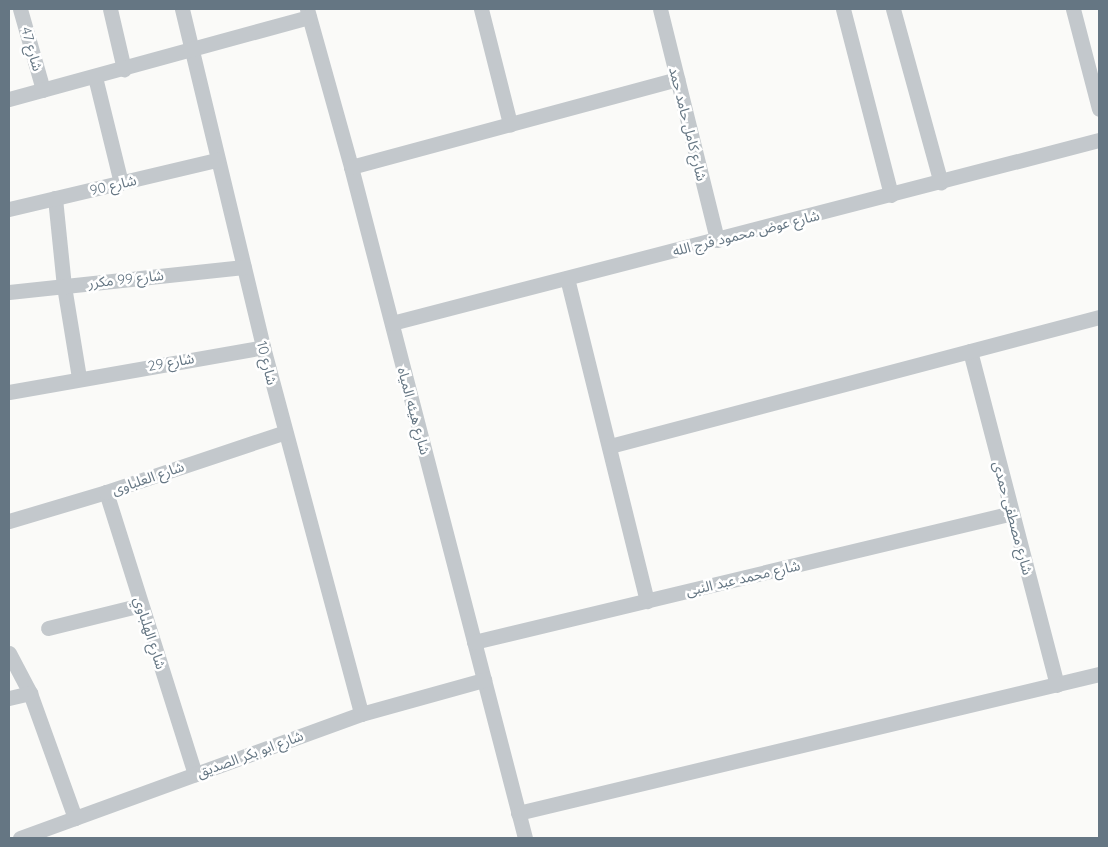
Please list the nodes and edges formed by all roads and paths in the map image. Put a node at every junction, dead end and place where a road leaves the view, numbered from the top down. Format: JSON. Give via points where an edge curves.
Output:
{"nodes":[{"id":1,"x":20,"y":9,"type":"edge"},
{"id":2,"x":110,"y":9,"type":"edge"},
{"id":3,"x":182,"y":9,"type":"edge"},
{"id":4,"x":481,"y":9,"type":"edge"},
{"id":5,"x":660,"y":9,"type":"edge"},
{"id":6,"x":842,"y":9,"type":"edge"},
{"id":7,"x":893,"y":9,"type":"edge"},
{"id":8,"x":1073,"y":9,"type":"edge"},
{"id":9,"x":308,"y":13,"type":"edge"},
{"id":10,"x":192,"y":50,"type":"junction"},
{"id":11,"x":124,"y":69,"type":"junction"},
{"id":12,"x":95,"y":77,"type":"junction"},
{"id":13,"x":677,"y":79,"type":"junction"},
{"id":14,"x":43,"y":90,"type":"junction"},
{"id":15,"x":9,"y":99,"type":"edge"},
{"id":16,"x":1099,"y":109,"type":"edge"},
{"id":17,"x":510,"y":124,"type":"junction"},
{"id":18,"x":1099,"y":140,"type":"edge"},
{"id":19,"x":217,"y":160,"type":"junction"},
{"id":20,"x":351,"y":168,"type":"junction"},
{"id":21,"x":941,"y":182,"type":"junction"},
{"id":22,"x":121,"y":183,"type":"junction"},
{"id":23,"x":891,"y":196,"type":"junction"},
{"id":24,"x":55,"y":198,"type":"junction"},
{"id":25,"x":9,"y":209,"type":"edge"},
{"id":26,"x":717,"y":240,"type":"junction"},
{"id":27,"x":244,"y":267,"type":"junction"},
{"id":28,"x":566,"y":278,"type":"junction"},
{"id":29,"x":64,"y":286,"type":"junction"},
{"id":30,"x":9,"y":292,"type":"edge"},
{"id":31,"x":1099,"y":317,"type":"edge"},
{"id":32,"x":392,"y":323,"type":"junction"},
{"id":33,"x":263,"y":347,"type":"junction"},
{"id":34,"x":970,"y":351,"type":"junction"},
{"id":35,"x":78,"y":378,"type":"junction"},
{"id":36,"x":9,"y":392,"type":"edge"},
{"id":37,"x":285,"y":432,"type":"junction"},
{"id":38,"x":610,"y":446,"type":"junction"},
{"id":39,"x":106,"y":492,"type":"junction"},
{"id":40,"x":1012,"y":514,"type":"junction"},
{"id":41,"x":9,"y":520,"type":"edge"},
{"id":42,"x":647,"y":601,"type":"junction"},
{"id":43,"x":141,"y":605,"type":"junction"},
{"id":44,"x":48,"y":628,"type":"dead end"},
{"id":45,"x":474,"y":642,"type":"junction"},
{"id":46,"x":9,"y":653,"type":"edge"},
{"id":47,"x":1099,"y":674,"type":"edge"},
{"id":48,"x":484,"y":680,"type":"junction"},
{"id":49,"x":1056,"y":685,"type":"junction"},
{"id":50,"x":30,"y":693,"type":"junction"},
{"id":51,"x":9,"y":698,"type":"edge"},
{"id":52,"x":361,"y":714,"type":"junction"},
{"id":53,"x":195,"y":774,"type":"junction"},
{"id":54,"x":518,"y":813,"type":"junction"},
{"id":55,"x":75,"y":818,"type":"junction"},
{"id":56,"x":20,"y":838,"type":"edge"},
{"id":57,"x":525,"y":838,"type":"edge"}],
"edges":[{"from":1,"to":14,"type":"street","name":"شارع 47"},
{"from":2,"to":11,"type":"street"},
{"from":3,"to":10,"type":"street","name":"شارع 10"},
{"from":4,"to":17,"type":"street"},
{"from":5,"to":13,"type":"street","name":"شارع كامل حامد حمد"},
{"from":6,"to":23,"type":"street"},
{"from":7,"to":21,"type":"street"},
{"from":8,"to":16,"type":"street"},
{"from":9,"to":10,"type":"street"},
{"from":9,"to":20,"type":"street","name":"شارع هيئه المياه"},
{"from":10,"to":11,"type":"street"},
{"from":10,"to":19,"type":"street","name":"شارع 10"},
{"from":11,"to":12,"type":"street"},
{"from":12,"to":14,"type":"street"},
{"from":12,"to":22,"type":"street"},
{"from":13,"to":17,"type":"street"},
{"from":13,"to":26,"type":"street","name":"شارع كامل حامد حمد"},
{"from":14,"to":15,"type":"street"},
{"from":17,"to":20,"type":"street"},
{"from":18,"to":21,"type":"street","name":"شارع عوض محمود فرج الله"},
{"from":19,"to":22,"type":"street","name":"شارع 90"},
{"from":19,"to":27,"type":"street","name":"شارع 10"},
{"from":20,"to":32,"type":"street","name":"شارع هيئه المياه"},
{"from":21,"to":23,"type":"street","name":"شارع عوض محمود فرج الله"},
{"from":22,"to":24,"type":"street","name":"شارع 90"},
{"from":23,"to":26,"type":"street","name":"شارع عوض محمود فرج الله"},
{"from":24,"to":25,"type":"street","name":"شارع 90"},
{"from":24,"to":29,"type":"street"},
{"from":26,"to":28,"type":"street","name":"شارع عوض محمود فرج الله"},
{"from":27,"to":29,"type":"street","name":"شارع 99 مكرر"},
{"from":27,"to":33,"type":"street","name":"شارع 10"},
{"from":28,"to":32,"type":"street","name":"شارع عوض محمود فرج الله"},
{"from":28,"to":38,"type":"street"},
{"from":29,"to":30,"type":"street","name":"شارع 99 مكرر"},
{"from":29,"to":35,"type":"street"},
{"from":31,"to":34,"type":"street"},
{"from":32,"to":45,"type":"street","name":"شارع هيئه المياه"},
{"from":33,"to":35,"type":"street","name":"شارع 29"},
{"from":33,"to":37,"type":"street","name":"شارع 10"},
{"from":34,"to":38,"type":"street"},
{"from":34,"to":40,"type":"street","name":"شارع مصطفى حمدى"},
{"from":35,"to":36,"type":"street","name":"شارع 29"},
{"from":37,"to":39,"type":"street","name":"شارع العلباوى"},
{"from":37,"to":52,"type":"street","name":"شارع 10"},
{"from":38,"to":42,"type":"street"},
{"from":39,"to":41,"type":"street","name":"شارع العلباوى"},
{"from":39,"to":43,"type":"street","name":"شارع الهلباوي"},
{"from":40,"to":42,"type":"street","name":"شارع محمد عبد النبى"},
{"from":40,"to":49,"type":"street","name":"شارع مصطفى حمدى"},
{"from":42,"to":45,"type":"street","name":"شارع محمد عبد النبى"},
{"from":43,"to":44,"type":"street"},
{"from":43,"to":53,"type":"street","name":"شارع الهلباوي"},
{"from":45,"to":48,"type":"street","name":"شارع هيئه المياه"},
{"from":46,"to":50,"type":"street"},
{"from":47,"to":49,"type":"street"},
{"from":48,"to":52,"type":"street","name":"شارع ابو بكر الصديق"},
{"from":48,"to":54,"type":"street","name":"شارع هيئه المياه"},
{"from":49,"to":54,"type":"street"},
{"from":50,"to":51,"type":"street"},
{"from":50,"to":55,"type":"street"},
{"from":52,"to":53,"type":"street","name":"شارع ابو بكر الصديق"},
{"from":53,"to":55,"type":"street","name":"شارع ابو بكر الصديق"},
{"from":54,"to":57,"type":"street","name":"شارع هيئه المياه"},
{"from":55,"to":56,"type":"street","name":"شارع ابو بكر الصديق"}]}
